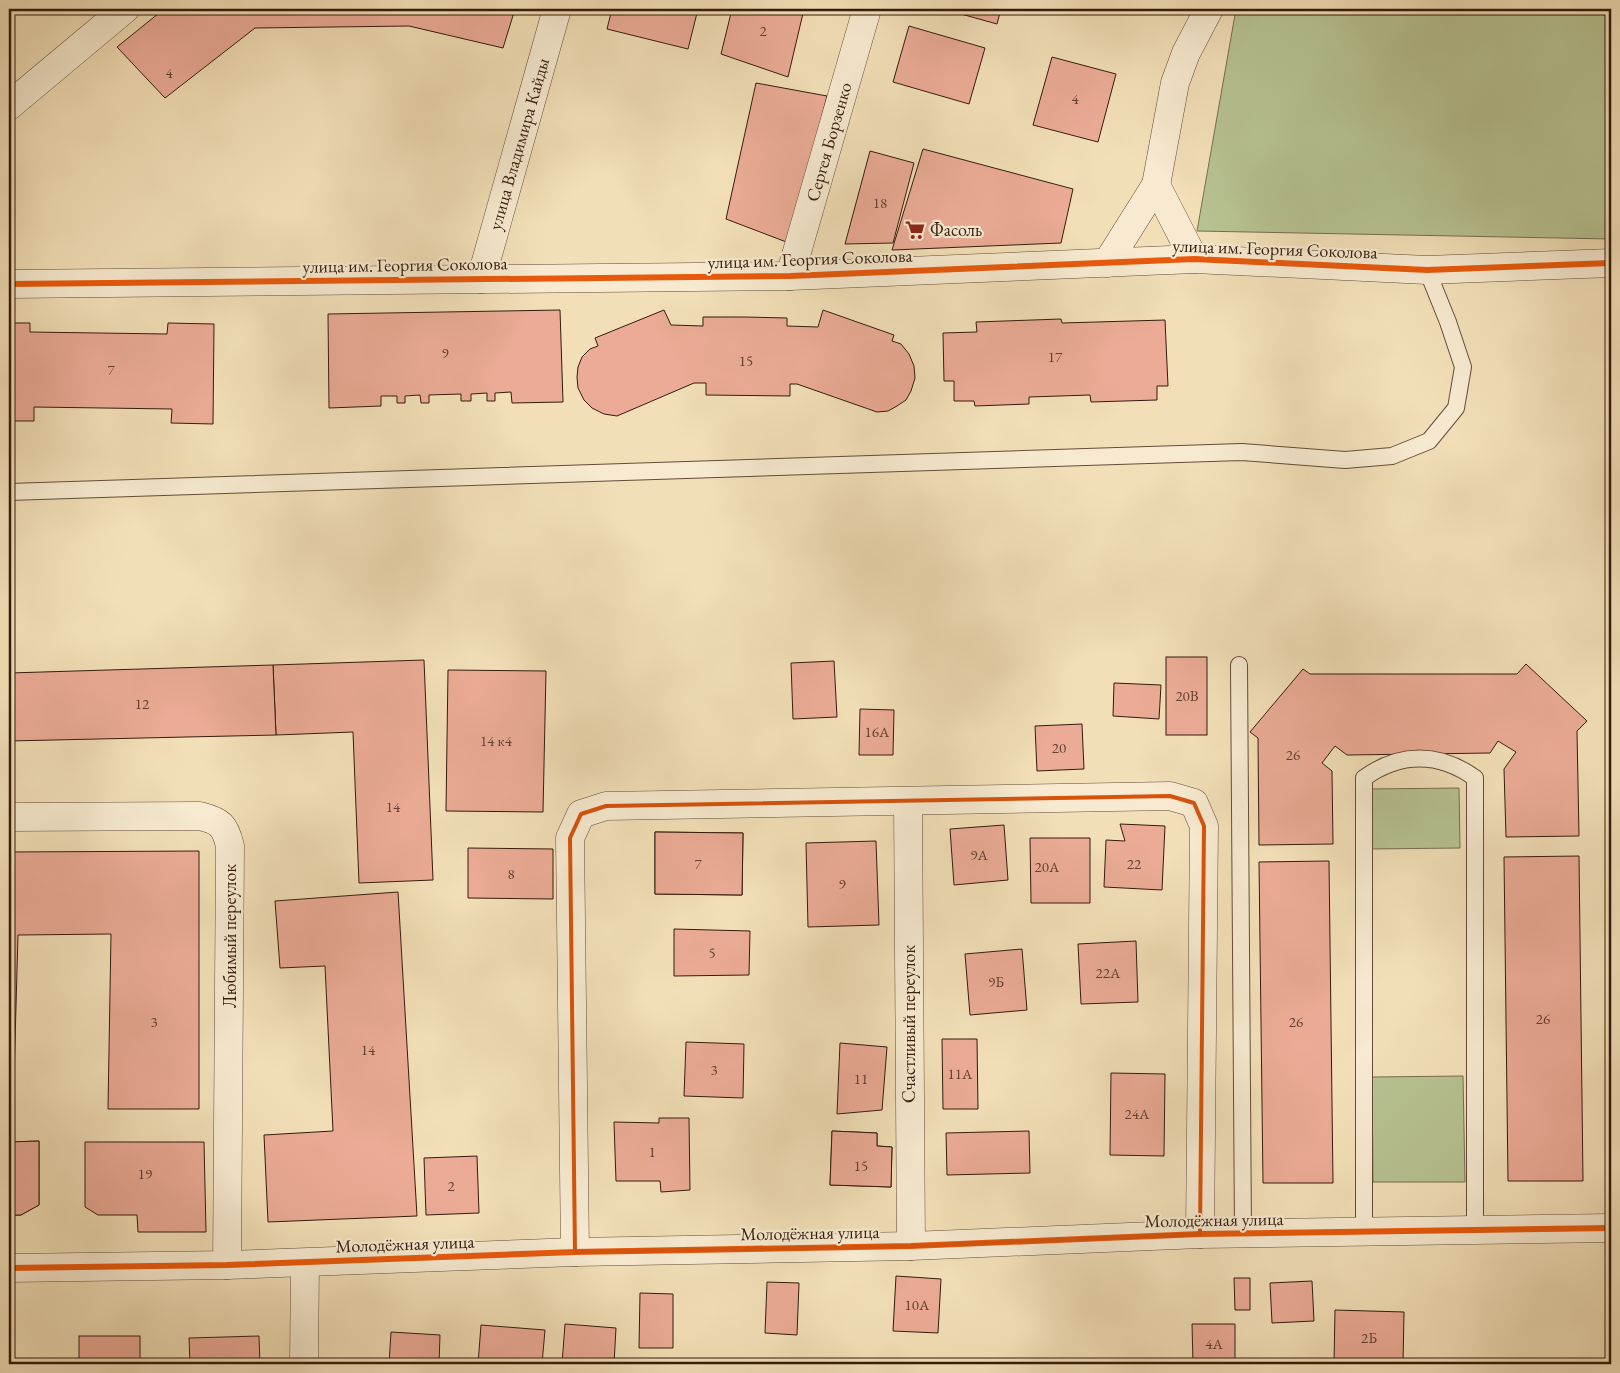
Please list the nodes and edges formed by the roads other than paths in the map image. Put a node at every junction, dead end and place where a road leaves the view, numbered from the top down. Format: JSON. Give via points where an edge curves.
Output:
{"nodes":[{"id":1,"x":125,"y":9,"type":"edge"},
{"id":2,"x":557,"y":9,"type":"edge"},
{"id":3,"x":867,"y":9,"type":"edge"},
{"id":4,"x":1209,"y":9,"type":"edge"},
{"id":5,"x":9,"y":106,"type":"edge"},
{"id":6,"x":1156,"y":185,"type":"junction"},
{"id":7,"x":1194,"y":259,"type":"junction"},
{"id":8,"x":1106,"y":263,"type":"junction"},
{"id":9,"x":1611,"y":263,"type":"edge"},
{"id":10,"x":1428,"y":270,"type":"junction"},
{"id":11,"x":790,"y":276,"type":"junction"},
{"id":12,"x":481,"y":279,"type":"junction"},
{"id":13,"x":9,"y":284,"type":"edge"},
{"id":14,"x":9,"y":492,"type":"edge"},
{"id":15,"x":1239,"y":665,"type":"dead end"},
{"id":16,"x":908,"y":802,"type":"junction"},
{"id":17,"x":9,"y":817,"type":"edge"},
{"id":18,"x":1611,"y":1228,"type":"edge"},
{"id":19,"x":1475,"y":1230,"type":"junction"},
{"id":20,"x":1243,"y":1233,"type":"junction"},
{"id":21,"x":1364,"y":1233,"type":"junction"},
{"id":22,"x":1200,"y":1234,"type":"junction"},
{"id":23,"x":911,"y":1246,"type":"junction"},
{"id":24,"x":575,"y":1252,"type":"junction"},
{"id":25,"x":305,"y":1263,"type":"junction"},
{"id":26,"x":227,"y":1265,"type":"junction"},
{"id":27,"x":9,"y":1268,"type":"edge"},
{"id":28,"x":304,"y":1364,"type":"edge"}],
"edges":[{"from":1,"to":5,"type":"street"},
{"from":2,"to":12,"type":"street","name":"улица Владимира Кайды"},
{"from":3,"to":11,"type":"street","name":"Сергея Борзенко"},
{"from":4,"to":6,"type":"street","via":[[1186,53],[1175,83]]},
{"from":6,"to":7,"type":"street"},
{"from":6,"to":8,"type":"street"},
{"from":7,"to":8,"type":"street","name":"улица им. Георгия Соколова"},
{"from":7,"to":10,"type":"street","name":"улица им. Георгия Соколова"},
{"from":8,"to":11,"type":"street","name":"улица им. Георгия Соколова"},
{"from":9,"to":10,"type":"street","name":"улица им. Георгия Соколова"},
{"from":10,"to":14,"type":"lane","via":[[1463,367],[1456,408],[1429,441],[1392,456],[1345,460],[1242,452]]},
{"from":11,"to":12,"type":"street","name":"улица им. Георгия Соколова"},
{"from":12,"to":13,"type":"street","name":"улица им. Георгия Соколова"},
{"from":15,"to":20,"type":"lane"},
{"from":16,"to":22,"type":"street","via":[[1170,796],[1194,803],[1204,826]]},
{"from":16,"to":23,"type":"street","name":"Счастливый переулок"},
{"from":16,"to":24,"type":"street","via":[[606,806],[580,814],[570,838]]},
{"from":17,"to":26,"type":"street","name":"Любимый переулок","via":[[200,816],[215,820],[226,831],[230,846]]},
{"from":18,"to":19,"type":"street","name":"Молодёжная улица"},
{"from":19,"to":21,"type":"street","name":"Молодёжная улица"},
{"from":19,"to":21,"type":"lane","via":[[1475,778],[1444,762],[1417,758],[1385,765],[1364,778]]},
{"from":20,"to":21,"type":"street","name":"Молодёжная улица"},
{"from":20,"to":22,"type":"street","name":"Молодёжная улица"},
{"from":22,"to":23,"type":"street","name":"Молодёжная улица"},
{"from":23,"to":24,"type":"street","name":"Молодёжная улица"},
{"from":24,"to":25,"type":"street","name":"Молодёжная улица"},
{"from":25,"to":26,"type":"street","name":"Молодёжная улица"},
{"from":25,"to":28,"type":"street"},
{"from":26,"to":27,"type":"street","name":"Молодёжная улица"}]}
